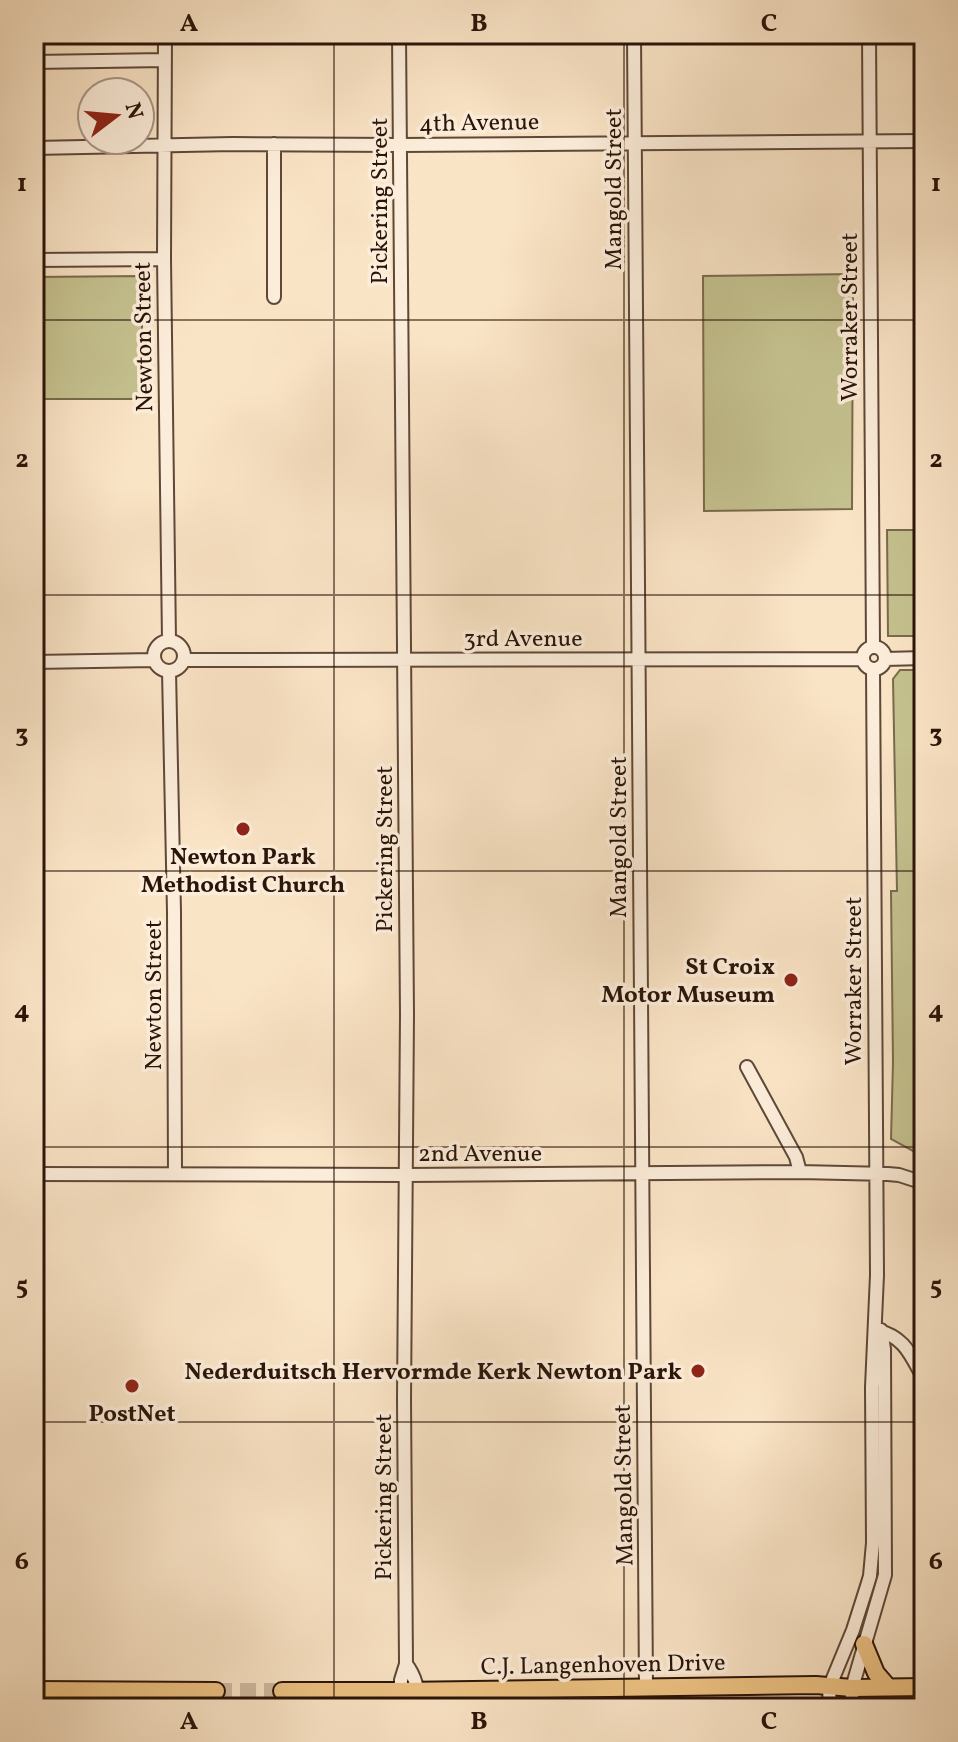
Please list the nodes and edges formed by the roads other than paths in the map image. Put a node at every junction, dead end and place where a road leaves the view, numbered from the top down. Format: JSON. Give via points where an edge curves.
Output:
{"nodes":[{"id":1,"x":165,"y":34,"type":"edge"},
{"id":2,"x":399,"y":34,"type":"edge"},
{"id":3,"x":634,"y":34,"type":"edge"},
{"id":4,"x":869,"y":34,"type":"edge"},
{"id":5,"x":165,"y":60,"type":"junction"},
{"id":6,"x":34,"y":62,"type":"edge"},
{"id":7,"x":869,"y":141,"type":"junction"},
{"id":8,"x":924,"y":141,"type":"edge"},
{"id":9,"x":635,"y":142,"type":"junction"},
{"id":10,"x":274,"y":144,"type":"junction"},
{"id":11,"x":400,"y":145,"type":"junction"},
{"id":12,"x":166,"y":146,"type":"junction"},
{"id":13,"x":34,"y":148,"type":"edge"},
{"id":14,"x":164,"y":259,"type":"junction"},
{"id":15,"x":34,"y":260,"type":"edge"},
{"id":16,"x":274,"y":297,"type":"dead end"},
{"id":17,"x":169,"y":640,"type":"junction"},
{"id":18,"x":873,"y":647,"type":"junction"},
{"id":19,"x":924,"y":658,"type":"edge"},
{"id":20,"x":639,"y":659,"type":"junction"},
{"id":21,"x":863,"y":659,"type":"junction"},
{"id":22,"x":885,"y":659,"type":"junction"},
{"id":23,"x":154,"y":660,"type":"junction"},
{"id":24,"x":184,"y":660,"type":"junction"},
{"id":25,"x":404,"y":661,"type":"junction"},
{"id":26,"x":34,"y":662,"type":"edge"},
{"id":27,"x":873,"y":669,"type":"junction"},
{"id":28,"x":169,"y":671,"type":"junction"},
{"id":29,"x":747,"y":1067,"type":"dead end"},
{"id":30,"x":800,"y":1172,"type":"junction"},
{"id":31,"x":876,"y":1173,"type":"junction"},
{"id":32,"x":34,"y":1174,"type":"edge"},
{"id":33,"x":175,"y":1174,"type":"junction"},
{"id":34,"x":642,"y":1174,"type":"junction"},
{"id":35,"x":407,"y":1175,"type":"junction"},
{"id":36,"x":924,"y":1183,"type":"edge"},
{"id":37,"x":878,"y":1331,"type":"junction"},
{"id":38,"x":924,"y":1379,"type":"edge"},
{"id":39,"x":864,"y":1644,"type":"junction"},
{"id":40,"x":406,"y":1664,"type":"junction"},
{"id":41,"x":646,"y":1687,"type":"junction"},
{"id":42,"x":888,"y":1687,"type":"junction"},
{"id":43,"x":924,"y":1687,"type":"edge"},
{"id":44,"x":829,"y":1688,"type":"junction"},
{"id":45,"x":852,"y":1688,"type":"junction"},
{"id":46,"x":34,"y":1690,"type":"edge"},
{"id":47,"x":216,"y":1691,"type":"tunnel mouth"},
{"id":48,"x":282,"y":1691,"type":"tunnel mouth"},
{"id":49,"x":400,"y":1700,"type":"edge"},
{"id":50,"x":419,"y":1700,"type":"edge"},
{"id":51,"x":830,"y":1708,"type":"edge"},
{"id":52,"x":852,"y":1708,"type":"edge"}],
"edges":[{"from":1,"to":5,"type":"street","name":"Newton Street"},
{"from":2,"to":11,"type":"street","name":"Pickering Street"},
{"from":3,"to":9,"type":"street","name":"Mangold Street"},
{"from":4,"to":7,"type":"street","name":"Worraker Street"},
{"from":5,"to":6,"type":"street"},
{"from":5,"to":12,"type":"street","name":"Newton Street"},
{"from":7,"to":8,"type":"street","name":"4th Avenue"},
{"from":7,"to":9,"type":"street","name":"4th Avenue"},
{"from":7,"to":18,"type":"street","name":"Worraker Street"},
{"from":9,"to":11,"type":"street","name":"4th Avenue"},
{"from":9,"to":20,"type":"street","name":"Mangold Street"},
{"from":10,"to":11,"type":"street","name":"4th Avenue"},
{"from":10,"to":12,"type":"street","name":"4th Avenue"},
{"from":10,"to":16,"type":"street"},
{"from":11,"to":25,"type":"street","name":"Pickering Street"},
{"from":12,"to":13,"type":"street","name":"4th Avenue"},
{"from":12,"to":14,"type":"street","name":"Newton Street"},
{"from":14,"to":15,"type":"street"},
{"from":14,"to":17,"type":"street","name":"Newton Street"},
{"from":17,"to":23,"type":"street","via":[[156,646]]},
{"from":17,"to":24,"type":"street","via":[[182,646]]},
{"from":18,"to":21,"type":"street"},
{"from":18,"to":22,"type":"street"},
{"from":19,"to":22,"type":"street"},
{"from":20,"to":21,"type":"street","name":"3rd Avenue"},
{"from":20,"to":25,"type":"street","name":"3rd Avenue"},
{"from":20,"to":34,"type":"street","name":"Mangold Street"},
{"from":21,"to":27,"type":"street"},
{"from":22,"to":27,"type":"street"},
{"from":23,"to":26,"type":"street"},
{"from":23,"to":28,"type":"street"},
{"from":24,"to":25,"type":"street","name":"3rd Avenue"},
{"from":24,"to":28,"type":"street"},
{"from":25,"to":35,"type":"street","name":"Pickering Street"},
{"from":27,"to":31,"type":"street","name":"Worraker Street"},
{"from":28,"to":33,"type":"street","name":"Newton Street"},
{"from":29,"to":30,"type":"street"},
{"from":30,"to":31,"type":"street","name":"2nd Avenue"},
{"from":30,"to":34,"type":"street","name":"2nd Avenue"},
{"from":31,"to":36,"type":"street","name":"2nd Avenue"},
{"from":31,"to":37,"type":"street","name":"Worraker Street"},
{"from":32,"to":33,"type":"street","name":"2nd Avenue"},
{"from":33,"to":35,"type":"street","name":"2nd Avenue"},
{"from":34,"to":35,"type":"street","name":"2nd Avenue"},
{"from":34,"to":41,"type":"street","name":"Mangold Street"},
{"from":35,"to":40,"type":"street","name":"Pickering Street"},
{"from":37,"to":38,"type":"street","via":[[902,1342]]},
{"from":37,"to":39,"type":"street","name":"Worraker Street","via":[[884,1349],[886,1565]]},
{"from":37,"to":44,"type":"street","name":"Worraker Street","via":[[872,1387],[870,1576]]},
{"from":39,"to":42,"type":"main road"},
{"from":39,"to":45,"type":"street","name":"Worraker Street"},
{"from":40,"to":49,"type":"street","name":"Pickering Street"},
{"from":40,"to":50,"type":"street","name":"Pickering Street"},
{"from":41,"to":44,"type":"main road","name":"C.J. Langenhoven Drive"},
{"from":41,"to":50,"type":"main road","name":"C.J. Langenhoven Drive"},
{"from":42,"to":43,"type":"main road","name":"C.J. Langenhoven Drive"},
{"from":42,"to":45,"type":"main road","name":"C.J. Langenhoven Drive"},
{"from":44,"to":45,"type":"main road","name":"C.J. Langenhoven Drive"},
{"from":44,"to":51,"type":"street"},
{"from":45,"to":52,"type":"street","name":"Worraker Street"},
{"from":46,"to":47,"type":"main road"},
{"from":48,"to":49,"type":"main road","name":"C.J. Langenhoven Drive"},
{"from":49,"to":50,"type":"main road","name":"C.J. Langenhoven Drive"}]}
